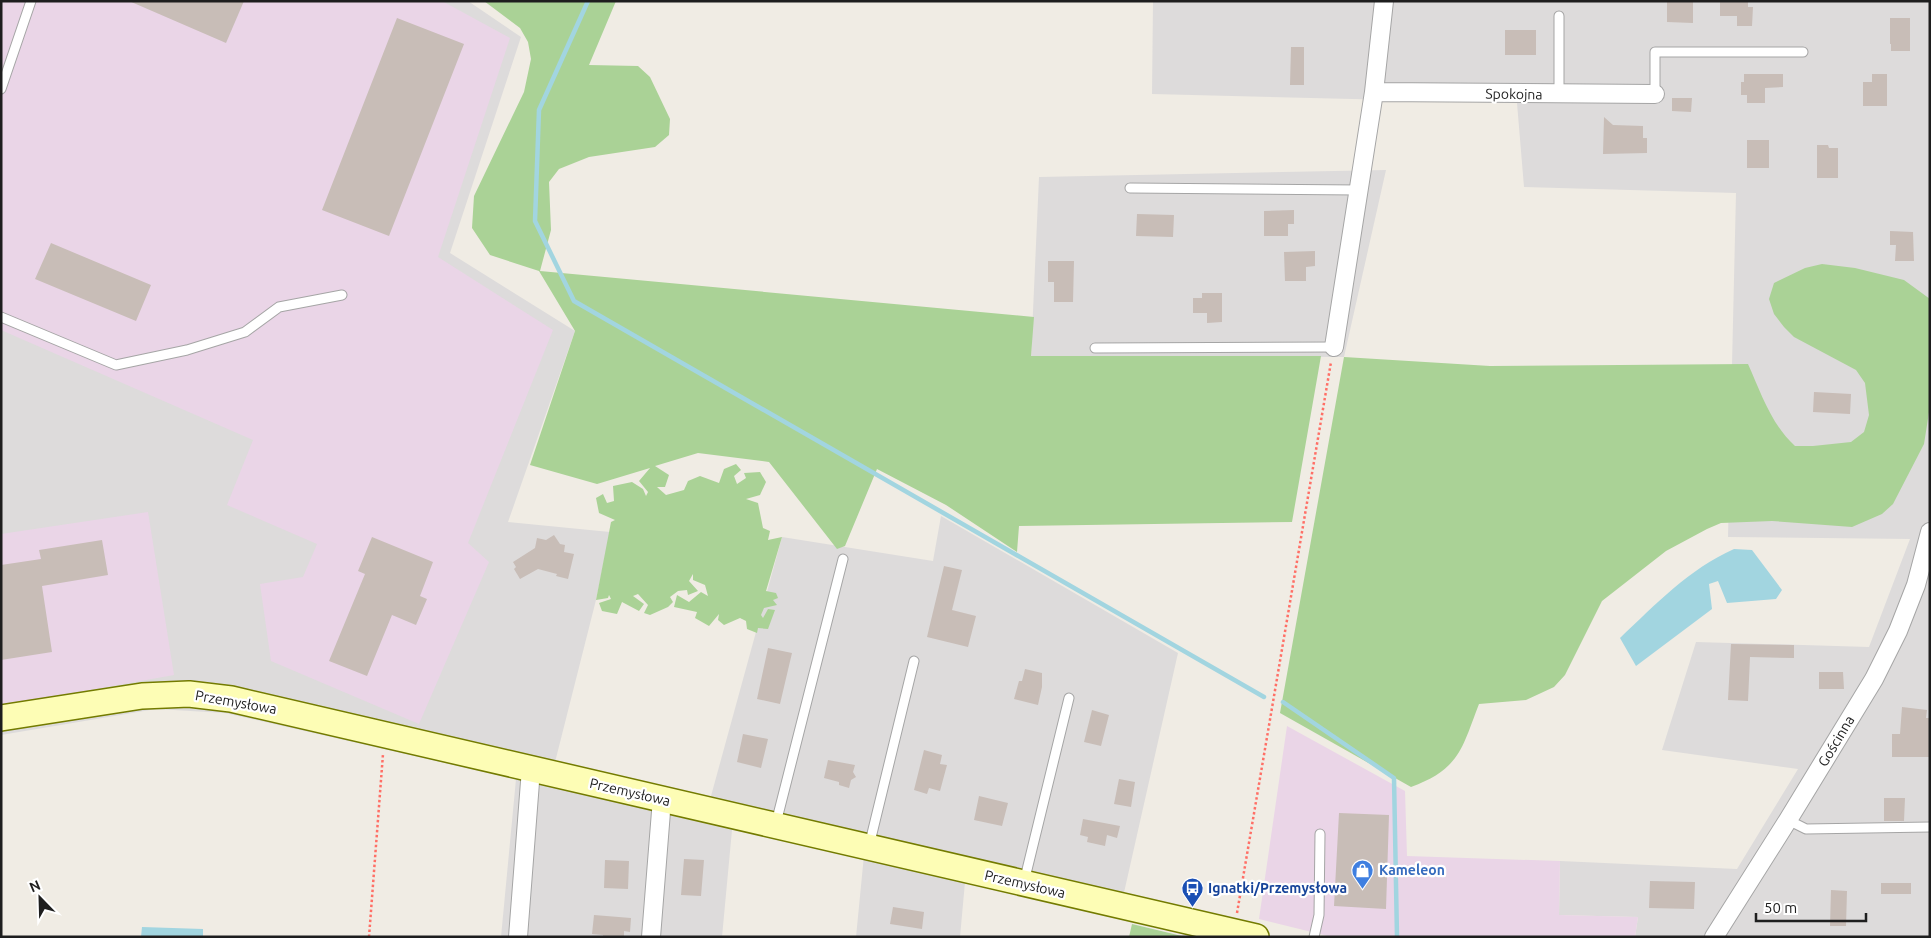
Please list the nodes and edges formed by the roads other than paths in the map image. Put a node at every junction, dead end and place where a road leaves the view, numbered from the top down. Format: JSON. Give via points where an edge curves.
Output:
{"nodes":[{"id":1,"x":31,"y":1,"type":"edge"},
{"id":2,"x":1384,"y":1,"type":"edge"},
{"id":3,"x":1559,"y":16,"type":"dead end"},
{"id":4,"x":1802,"y":52,"type":"dead end"},
{"id":5,"x":1,"y":89,"type":"edge"},
{"id":6,"x":1374,"y":92,"type":"junction"},
{"id":7,"x":1559,"y":94,"type":"junction"},
{"id":8,"x":1655,"y":94,"type":"joint"},
{"id":9,"x":1130,"y":188,"type":"dead end"},
{"id":10,"x":1358,"y":190,"type":"junction"},
{"id":11,"x":342,"y":295,"type":"dead end"},
{"id":12,"x":1,"y":317,"type":"edge"},
{"id":13,"x":1334,"y":347,"type":"joint"},
{"id":14,"x":1095,"y":348,"type":"dead end"},
{"id":15,"x":1930,"y":532,"type":"edge"},
{"id":16,"x":843,"y":559,"type":"dead end"},
{"id":17,"x":914,"y":661,"type":"dead end"},
{"id":18,"x":1069,"y":698,"type":"dead end"},
{"id":19,"x":1,"y":718,"type":"edge"},
{"id":20,"x":531,"y":769,"type":"junction"},
{"id":21,"x":662,"y":799,"type":"junction"},
{"id":22,"x":1788,"y":820,"type":"junction"},
{"id":23,"x":776,"y":826,"type":"junction"},
{"id":24,"x":1930,"y":827,"type":"edge"},
{"id":25,"x":1320,"y":834,"type":"dead end"},
{"id":26,"x":869,"y":847,"type":"junction"},
{"id":27,"x":1024,"y":883,"type":"junction"},
{"id":28,"x":1244,"y":934,"type":"edge"},
{"id":29,"x":518,"y":937,"type":"edge"},
{"id":30,"x":651,"y":937,"type":"edge"},
{"id":31,"x":1314,"y":937,"type":"edge"},
{"id":32,"x":1714,"y":937,"type":"edge"}],
"edges":[{"from":1,"to":5,"type":"lane"},
{"from":2,"to":6,"type":"street"},
{"from":3,"to":7,"type":"lane"},
{"from":4,"to":8,"type":"lane","via":[[1654,52]]},
{"from":6,"to":7,"type":"street","name":"Spokojna"},
{"from":6,"to":10,"type":"street"},
{"from":7,"to":8,"type":"street","name":"Spokojna"},
{"from":9,"to":10,"type":"lane"},
{"from":10,"to":13,"type":"street"},
{"from":11,"to":12,"type":"lane","via":[[279,307],[245,332],[187,350],[116,365]]},
{"from":13,"to":14,"type":"lane"},
{"from":15,"to":22,"type":"street","name":"Gościnna","via":[[1916,585],[1898,631],[1874,678]]},
{"from":16,"to":23,"type":"lane"},
{"from":17,"to":26,"type":"lane"},
{"from":18,"to":27,"type":"lane"},
{"from":19,"to":20,"type":"street","name":"Przemysłowa","via":[[142,696],[189,694],[231,699]]},
{"from":20,"to":21,"type":"street","name":"Przemysłowa"},
{"from":20,"to":29,"type":"street"},
{"from":21,"to":23,"type":"street","name":"Przemysłowa"},
{"from":21,"to":30,"type":"street"},
{"from":22,"to":24,"type":"lane","via":[[1806,829]]},
{"from":22,"to":32,"type":"street","name":"Gościnna"},
{"from":23,"to":26,"type":"street","name":"Przemysłowa"},
{"from":25,"to":31,"type":"lane","via":[[1319,915]]},
{"from":26,"to":27,"type":"street","name":"Przemysłowa"},
{"from":27,"to":28,"type":"street","name":"Przemysłowa"}]}
